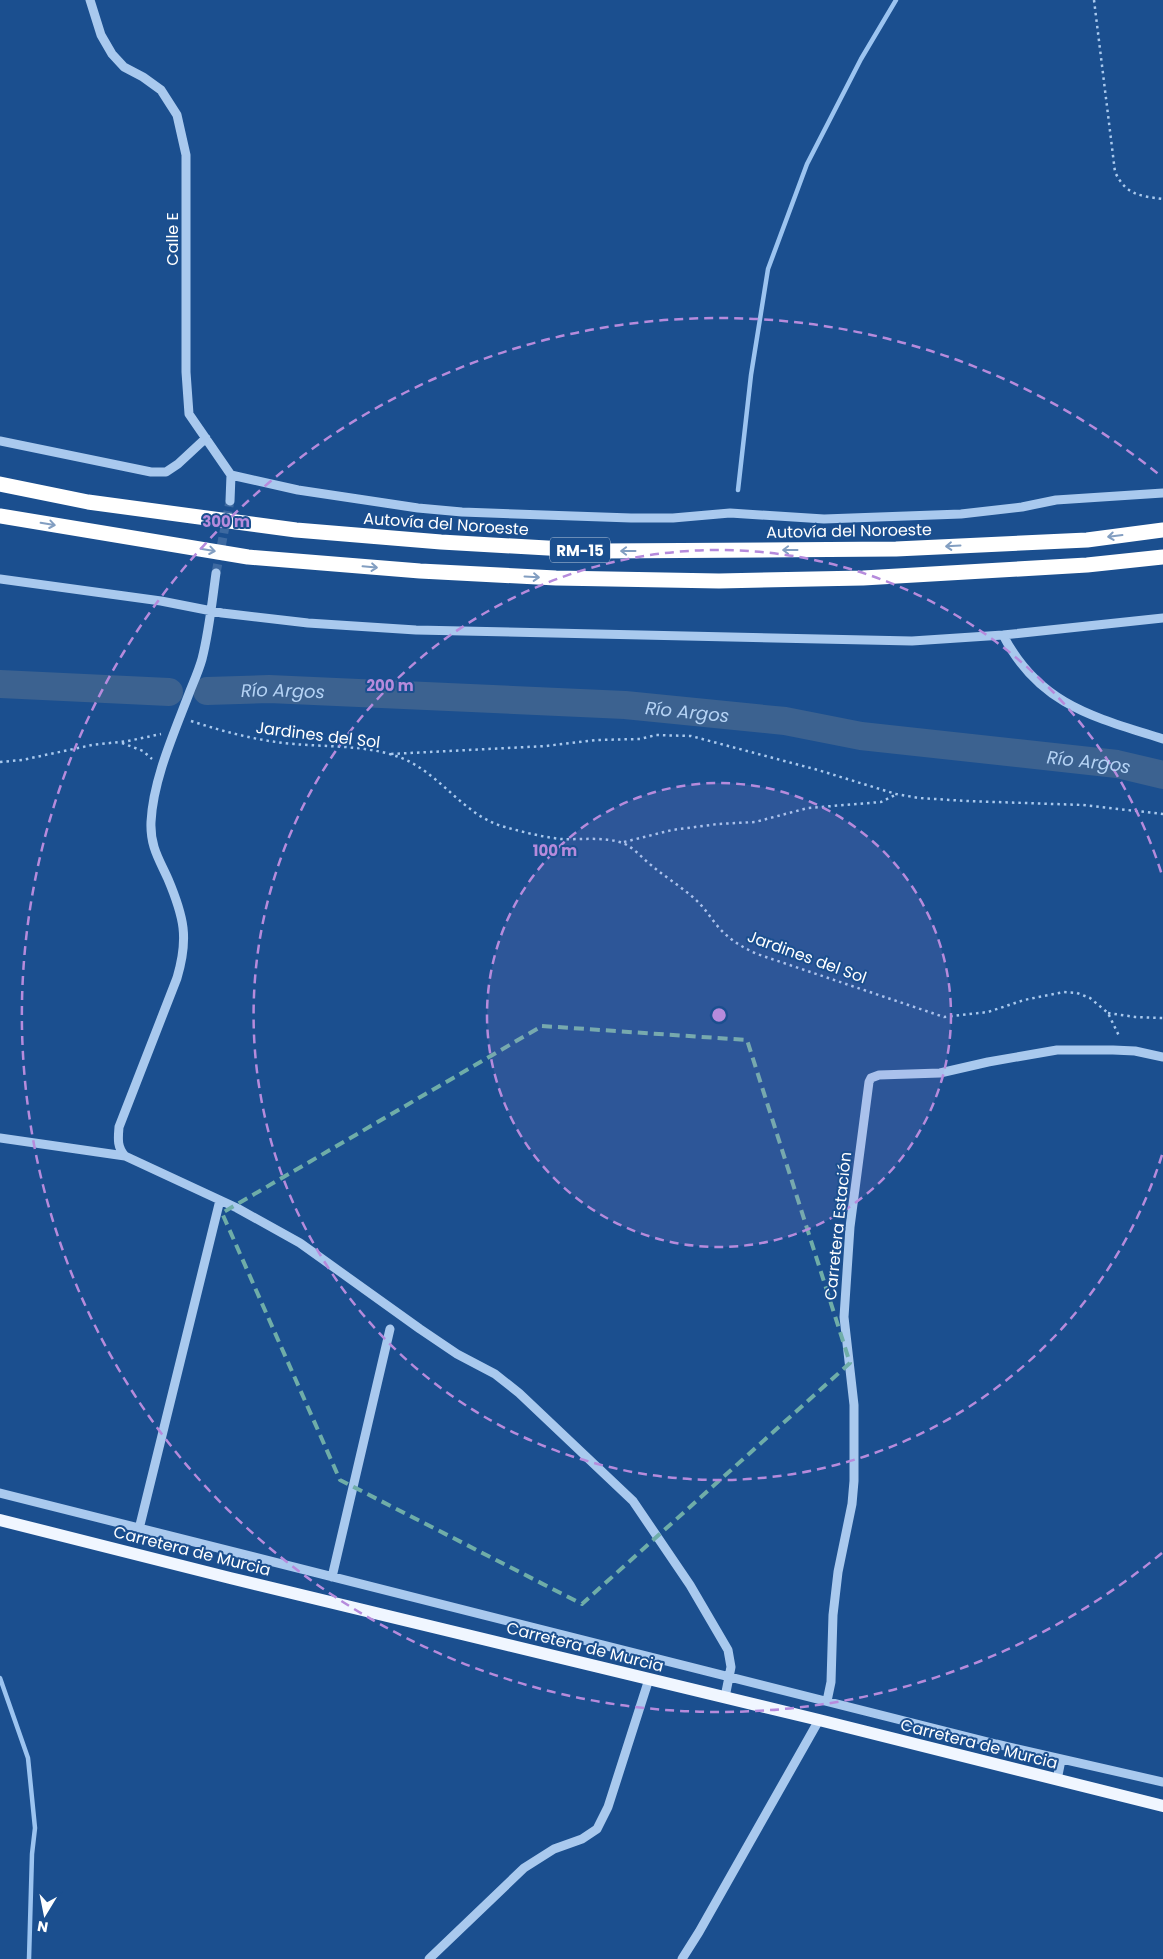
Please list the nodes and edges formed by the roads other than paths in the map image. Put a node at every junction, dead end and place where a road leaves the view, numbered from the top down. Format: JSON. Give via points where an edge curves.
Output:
{"nodes":[{"id":1,"x":90,"y":0,"type":"edge"},
{"id":2,"x":206,"y":438,"type":"junction"},
{"id":3,"x":0,"y":441,"type":"edge"},
{"id":4,"x":231,"y":474,"type":"junction"},
{"id":5,"x":0,"y":484,"type":"edge"},
{"id":6,"x":1163,"y":493,"type":"edge"},
{"id":7,"x":230,"y":501,"type":"tunnel mouth"},
{"id":8,"x":0,"y":516,"type":"edge"},
{"id":9,"x":1163,"y":530,"type":"edge"},
{"id":10,"x":1163,"y":557,"type":"edge"},
{"id":11,"x":216,"y":573,"type":"tunnel mouth"},
{"id":12,"x":0,"y":579,"type":"edge"},
{"id":13,"x":210,"y":611,"type":"junction"},
{"id":14,"x":1163,"y":618,"type":"edge"},
{"id":15,"x":1003,"y":635,"type":"junction"},
{"id":16,"x":1163,"y":739,"type":"edge"},
{"id":17,"x":1163,"y":1057,"type":"edge"},
{"id":18,"x":0,"y":1138,"type":"edge"},
{"id":19,"x":125,"y":1156,"type":"junction"},
{"id":20,"x":220,"y":1200,"type":"junction"},
{"id":21,"x":390,"y":1329,"type":"dead end"},
{"id":22,"x":0,"y":1493,"type":"edge"},
{"id":23,"x":0,"y":1520,"type":"edge"},
{"id":24,"x":139,"y":1529,"type":"junction"},
{"id":25,"x":332,"y":1577,"type":"junction"},
{"id":26,"x":730,"y":1675,"type":"junction"},
{"id":27,"x":649,"y":1679,"type":"junction"},
{"id":28,"x":725,"y":1697,"type":"junction"},
{"id":29,"x":827,"y":1701,"type":"junction"},
{"id":30,"x":819,"y":1720,"type":"junction"},
{"id":31,"x":1061,"y":1760,"type":"junction"},
{"id":32,"x":1056,"y":1780,"type":"junction"},
{"id":33,"x":1163,"y":1782,"type":"edge"},
{"id":34,"x":1163,"y":1806,"type":"edge"},
{"id":35,"x":429,"y":1959,"type":"edge"},
{"id":36,"x":682,"y":1959,"type":"edge"}],
"edges":[{"from":1,"to":2,"type":"street","name":"Calle E","via":[[101,34],[112,54],[124,67],[161,90],[177,115],[186,155],[186,372],[189,414]]},
{"from":2,"to":3,"type":"street","via":[[166,472],[151,472]]},
{"from":2,"to":4,"type":"street","name":"Calle E"},
{"from":4,"to":6,"type":"street","via":[[298,490],[418,508],[631,518],[730,513],[824,519],[961,514],[1056,500]]},
{"from":4,"to":7,"type":"street"},
{"from":9,"to":5,"type":"highway","name":"Autovía del Noroeste","number":"RM-15","one_way":true,"via":[[1087,540],[896,549],[600,551],[296,530],[88,502]]},
{"from":8,"to":10,"type":"highway","number":"RM-15","one_way":true,"via":[[248,557],[556,578],[863,578],[1087,565]]},
{"from":11,"to":13,"type":"street"},
{"from":12,"to":13,"type":"street","via":[[161,601]]},
{"from":13,"to":15,"type":"street","via":[[308,623],[416,630],[912,641]]},
{"from":13,"to":19,"type":"street","via":[[202,660],[160,778],[151,834],[154,852],[184,926],[184,950],[177,978],[119,1127],[118,1145]]},
{"from":14,"to":15,"type":"street"},
{"from":15,"to":16,"type":"street","via":[[1029,674],[1057,698],[1084,713]]},
{"from":17,"to":29,"type":"street","name":"Carretera Estación","via":[[1126,1051],[1057,1050],[940,1073],[879,1075],[869,1082],[850,1227],[844,1317],[854,1405],[854,1481],[838,1572],[833,1615],[832,1682]]},
{"from":18,"to":19,"type":"street"},
{"from":19,"to":20,"type":"street"},
{"from":20,"to":24,"type":"street"},
{"from":20,"to":26,"type":"street","via":[[300,1243],[420,1329],[495,1374],[519,1393],[633,1501],[722,1637],[730,1658]]},
{"from":21,"to":25,"type":"street"},
{"from":22,"to":24,"type":"street"},
{"from":23,"to":27,"type":"main road","name":"Carretera de Murcia"},
{"from":24,"to":25,"type":"street"},
{"from":25,"to":26,"type":"street"},
{"from":26,"to":28,"type":"street"},
{"from":26,"to":29,"type":"street"},
{"from":27,"to":28,"type":"main road","name":"Carretera de Murcia"},
{"from":27,"to":35,"type":"street","via":[[608,1807],[597,1829],[582,1839],[554,1849],[524,1868]]},
{"from":28,"to":30,"type":"main road","name":"Carretera de Murcia"},
{"from":29,"to":31,"type":"street"},
{"from":30,"to":32,"type":"main road","name":"Carretera de Murcia"},
{"from":30,"to":36,"type":"street"},
{"from":31,"to":32,"type":"street"},
{"from":31,"to":33,"type":"street"},
{"from":32,"to":34,"type":"main road","name":"Carretera de Murcia"}]}
